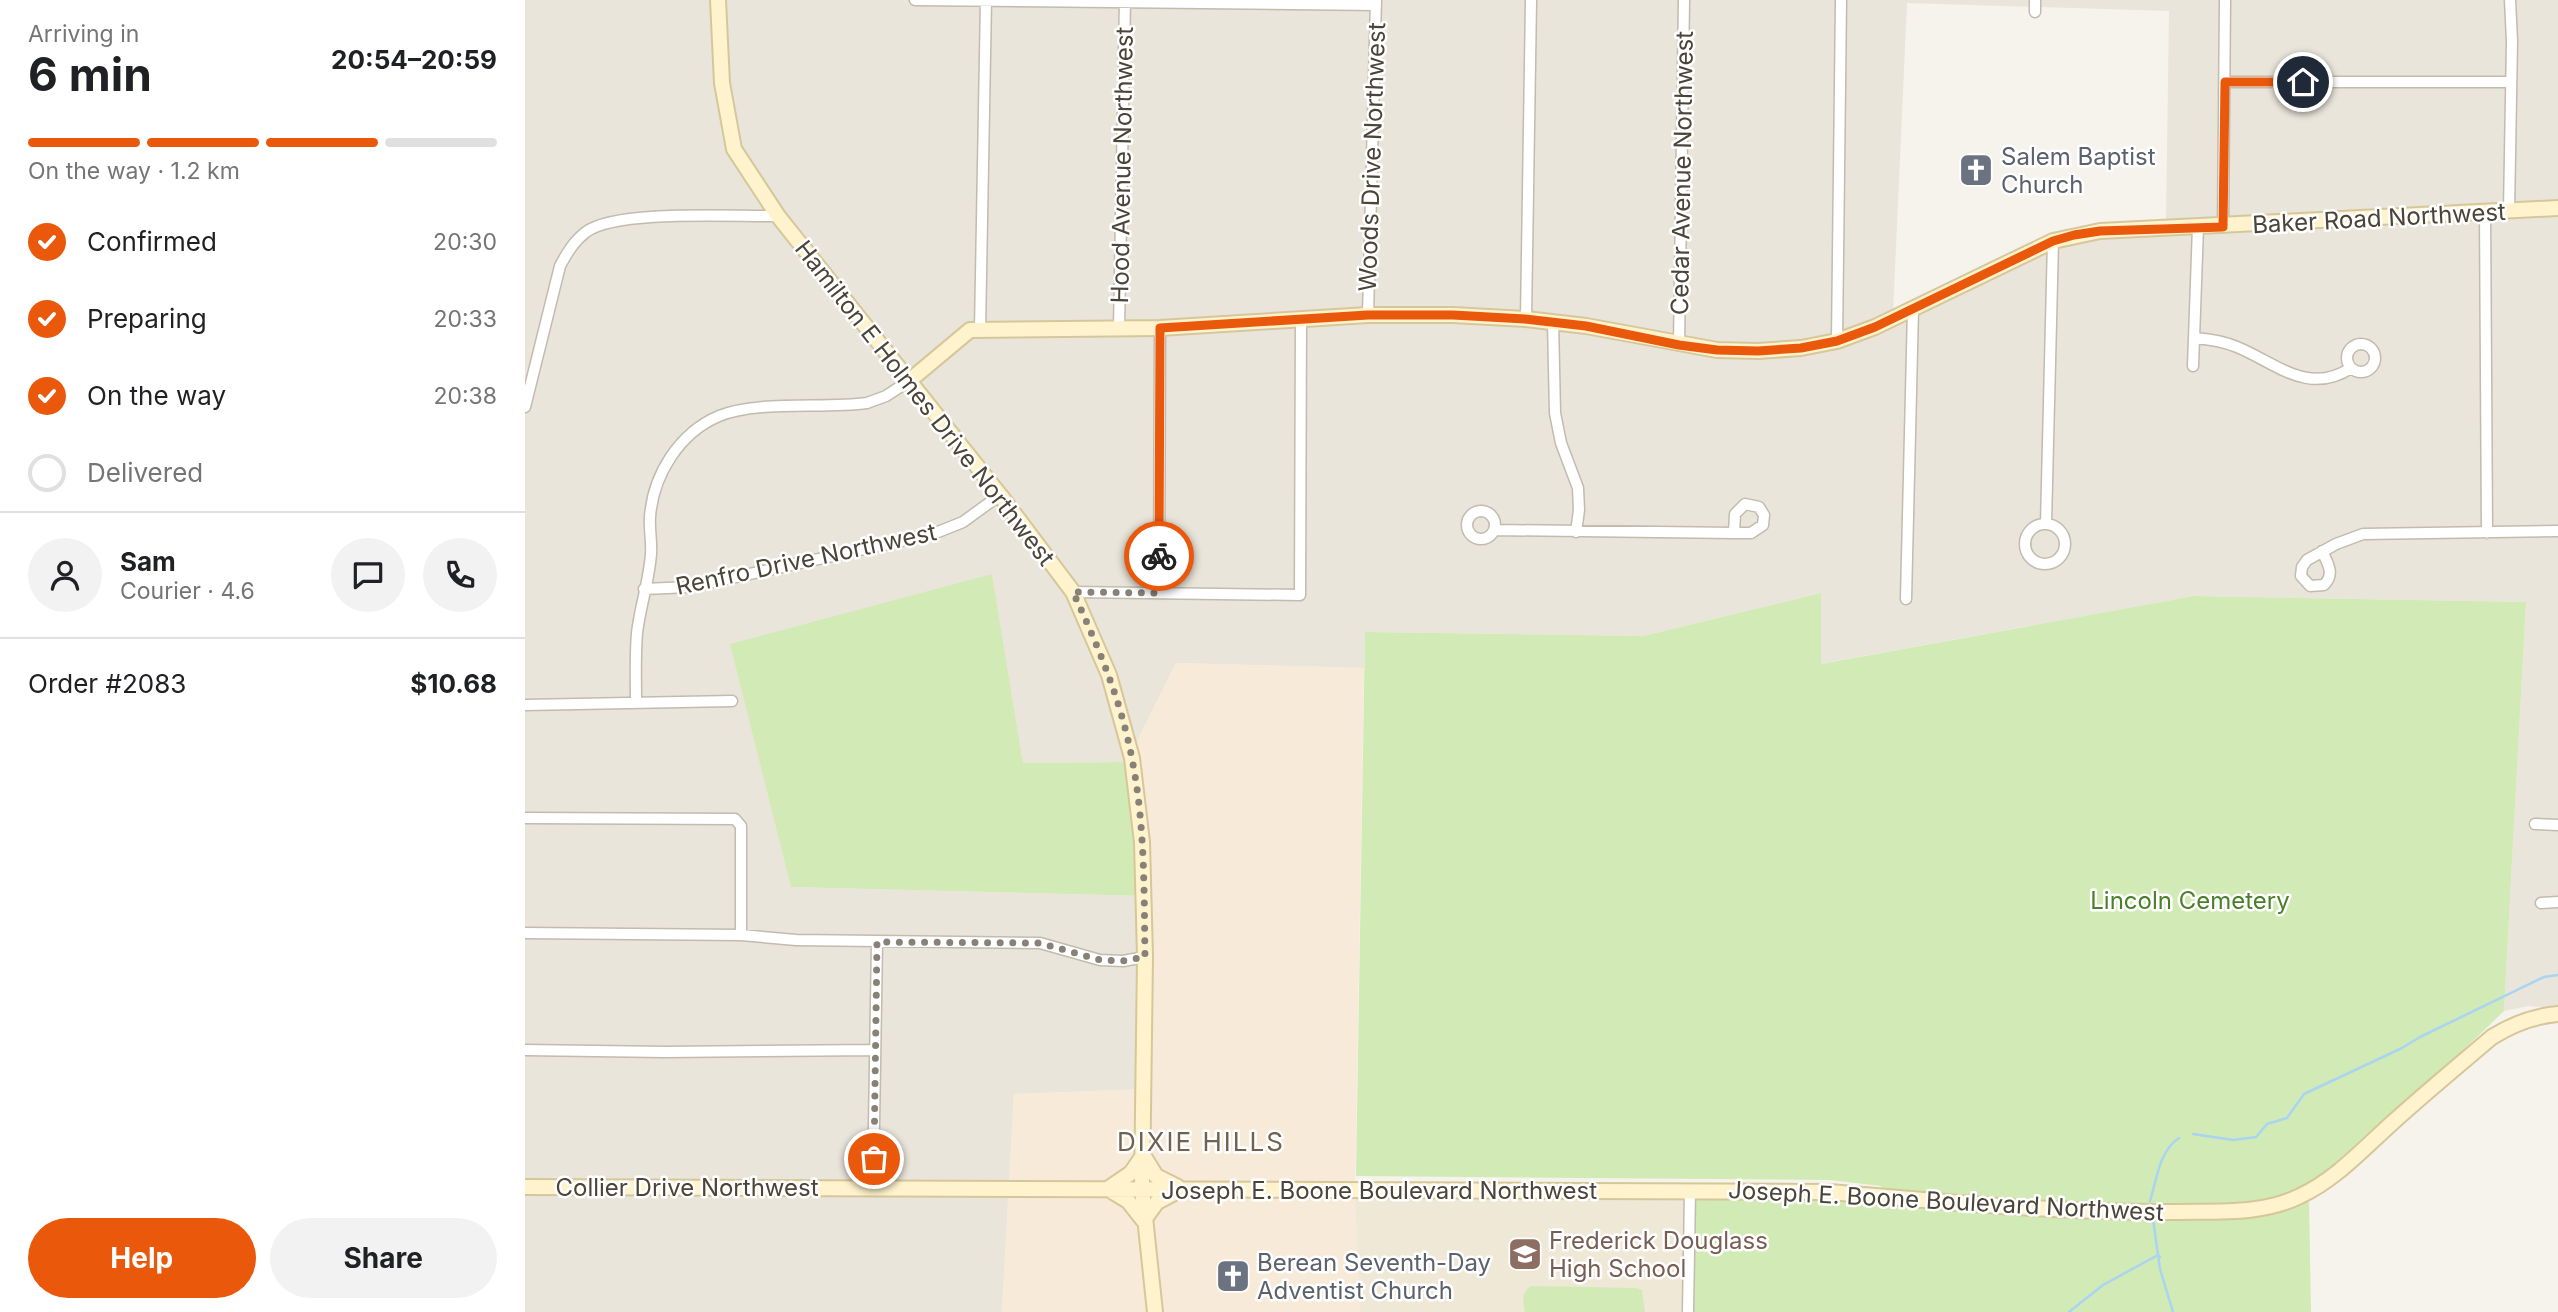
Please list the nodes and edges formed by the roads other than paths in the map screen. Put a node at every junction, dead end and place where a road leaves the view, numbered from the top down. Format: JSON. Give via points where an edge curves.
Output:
{"nodes":[{"id":1,"x":718,"y":0,"type":"edge"},
{"id":2,"x":915,"y":0,"type":"edge"},
{"id":3,"x":986,"y":0,"type":"edge"},
{"id":4,"x":1531,"y":0,"type":"edge"},
{"id":5,"x":1684,"y":0,"type":"edge"},
{"id":6,"x":1841,"y":0,"type":"edge"},
{"id":7,"x":2035,"y":0,"type":"edge"},
{"id":8,"x":2225,"y":0,"type":"edge"},
{"id":9,"x":2510,"y":0,"type":"edge"},
{"id":10,"x":1125,"y":1,"type":"edge"},
{"id":11,"x":1376,"y":2,"type":"edge"},
{"id":12,"x":2035,"y":12,"type":"dead end"},
{"id":13,"x":2225,"y":82,"type":"junction"},
{"id":14,"x":2511,"y":82,"type":"junction"},
{"id":15,"x":2558,"y":208,"type":"edge"},
{"id":16,"x":2509,"y":211,"type":"junction"},
{"id":17,"x":2485,"y":212,"type":"junction"},
{"id":18,"x":778,"y":216,"type":"junction"},
{"id":19,"x":2198,"y":227,"type":"junction"},
{"id":20,"x":2223,"y":227,"type":"junction"},
{"id":21,"x":2053,"y":241,"type":"junction"},
{"id":22,"x":1913,"y":309,"type":"junction"},
{"id":23,"x":1368,"y":315,"type":"junction"},
{"id":24,"x":1525,"y":319,"type":"junction"},
{"id":25,"x":1301,"y":320,"type":"junction"},
{"id":26,"x":1553,"y":322,"type":"junction"},
{"id":27,"x":1160,"y":328,"type":"junction"},
{"id":28,"x":1119,"y":329,"type":"junction"},
{"id":29,"x":980,"y":330,"type":"junction"},
{"id":30,"x":2194,"y":338,"type":"junction"},
{"id":31,"x":1837,"y":341,"type":"junction"},
{"id":32,"x":1679,"y":345,"type":"junction"},
{"id":33,"x":2193,"y":366,"type":"dead end"},
{"id":34,"x":2351,"y":368,"type":"dead end"},
{"id":35,"x":909,"y":381,"type":"junction"},
{"id":36,"x":525,"y":407,"type":"edge"},
{"id":37,"x":1000,"y":495,"type":"junction"},
{"id":38,"x":2046,"y":524,"type":"junction"},
{"id":39,"x":1496,"y":530,"type":"dead end"},
{"id":40,"x":2558,"y":531,"type":"edge"},
{"id":41,"x":1576,"y":533,"type":"junction"},
{"id":42,"x":1734,"y":533,"type":"dead end"},
{"id":43,"x":2487,"y":533,"type":"junction"},
{"id":44,"x":2322,"y":551,"type":"dead end"},
{"id":45,"x":644,"y":589,"type":"junction"},
{"id":46,"x":1073,"y":592,"type":"junction"},
{"id":47,"x":1159,"y":593,"type":"junction"},
{"id":48,"x":1906,"y":599,"type":"dead end"},
{"id":49,"x":732,"y":701,"type":"dead end"},
{"id":50,"x":636,"y":703,"type":"junction"},
{"id":51,"x":525,"y":705,"type":"edge"},
{"id":52,"x":525,"y":818,"type":"edge"},
{"id":53,"x":2535,"y":824,"type":"dead end"},
{"id":54,"x":2558,"y":825,"type":"edge"},
{"id":55,"x":2558,"y":902,"type":"edge"},
{"id":56,"x":2541,"y":903,"type":"dead end"},
{"id":57,"x":525,"y":933,"type":"edge"},
{"id":58,"x":741,"y":935,"type":"junction"},
{"id":59,"x":877,"y":942,"type":"junction"},
{"id":60,"x":1145,"y":957,"type":"junction"},
{"id":61,"x":2558,"y":1014,"type":"edge"},
{"id":62,"x":525,"y":1050,"type":"edge"},
{"id":63,"x":875,"y":1050,"type":"junction"},
{"id":64,"x":1143,"y":1155,"type":"junction"},
{"id":65,"x":873,"y":1186,"type":"junction"},
{"id":66,"x":525,"y":1187,"type":"edge"},
{"id":67,"x":1108,"y":1189,"type":"junction"},
{"id":68,"x":1142,"y":1189,"type":"junction"},
{"id":69,"x":1182,"y":1189,"type":"junction"},
{"id":70,"x":1690,"y":1191,"type":"junction"},
{"id":71,"x":1144,"y":1221,"type":"junction"},
{"id":72,"x":1155,"y":1312,"type":"edge"},
{"id":73,"x":1688,"y":1312,"type":"edge"}],
"edges":[{"from":1,"to":18,"type":"main road","name":"Hamilton E Holmes Drive Northwest","via":[[722,83],[734,149]]},
{"from":2,"to":3,"type":"street"},
{"from":3,"to":10,"type":"street"},
{"from":3,"to":29,"type":"street"},
{"from":4,"to":24,"type":"street"},
{"from":5,"to":32,"type":"street","name":"Cedar Avenue Northwest"},
{"from":6,"to":31,"type":"street"},
{"from":7,"to":12,"type":"street"},
{"from":8,"to":13,"type":"street"},
{"from":9,"to":14,"type":"street"},
{"from":10,"to":11,"type":"street"},
{"from":10,"to":28,"type":"street","name":"Hood Avenue Northwest"},
{"from":11,"to":23,"type":"street","name":"Woods Drive Northwest"},
{"from":13,"to":14,"type":"street"},
{"from":13,"to":20,"type":"street"},
{"from":14,"to":16,"type":"street"},
{"from":15,"to":16,"type":"main road","name":"Baker Road Northwest"},
{"from":16,"to":17,"type":"main road","name":"Baker Road Northwest"},
{"from":17,"to":20,"type":"main road","name":"Baker Road Northwest"},
{"from":17,"to":43,"type":"street"},
{"from":18,"to":35,"type":"main road","name":"Hamilton E Holmes Drive Northwest"},
{"from":18,"to":36,"type":"street","via":[[632,218],[607,221],[587,231],[560,265]]},
{"from":19,"to":20,"type":"main road","name":"Baker Road Northwest"},
{"from":19,"to":21,"type":"main road","name":"Baker Road Northwest","via":[[2100,231]]},
{"from":19,"to":30,"type":"street"},
{"from":21,"to":22,"type":"main road","name":"Baker Road Northwest"},
{"from":21,"to":38,"type":"street"},
{"from":22,"to":31,"type":"main road","name":"Baker Road Northwest"},
{"from":22,"to":48,"type":"street"},
{"from":23,"to":24,"type":"main road","name":"Baker Road Northwest"},
{"from":23,"to":25,"type":"main road","name":"Baker Road Northwest"},
{"from":24,"to":26,"type":"main road","name":"Baker Road Northwest"},
{"from":25,"to":27,"type":"main road","name":"Baker Road Northwest"},
{"from":25,"to":47,"type":"street","via":[[1300,595]]},
{"from":26,"to":32,"type":"main road","name":"Baker Road Northwest"},
{"from":26,"to":41,"type":"street","via":[[1555,413],[1578,488]]},
{"from":27,"to":28,"type":"main road","name":"Baker Road Northwest"},
{"from":27,"to":47,"type":"street","name":"Hood Avenue Northwest"},
{"from":28,"to":29,"type":"main road","name":"Baker Road Northwest"},
{"from":29,"to":35,"type":"main road","name":"Baker Road Northwest","via":[[970,330]]},
{"from":30,"to":33,"type":"street"},
{"from":30,"to":34,"type":"street","via":[[2235,346],[2299,377],[2330,377]]},
{"from":31,"to":32,"type":"main road","name":"Baker Road Northwest","via":[[1758,351]]},
{"from":35,"to":37,"type":"main road","name":"Hamilton E Holmes Drive Northwest"},
{"from":35,"to":45,"type":"street","name":"Baker Road Northwest","via":[[867,402],[744,409],[718,416],[695,430],[671,456],[656,487]]},
{"from":37,"to":45,"type":"street","name":"Renfro Drive Northwest","via":[[964,522],[933,534],[689,587]]},
{"from":37,"to":46,"type":"main road","name":"Hamilton E Holmes Drive Northwest"},
{"from":38,"to":38,"type":"street","via":[[2034,527],[2026,537],[2029,556],[2039,563],[2053,562],[2064,547],[2058,529]]},
{"from":39,"to":41,"type":"street"},
{"from":40,"to":43,"type":"street"},
{"from":41,"to":42,"type":"street"},
{"from":43,"to":44,"type":"street","via":[[2363,534]]},
{"from":45,"to":50,"type":"street","name":"Baker Road Northwest","via":[[637,635]]},
{"from":46,"to":47,"type":"street"},
{"from":46,"to":60,"type":"main road","name":"Hamilton E Holmes Drive Northwest","via":[[1109,675],[1132,758],[1142,842]]},
{"from":49,"to":50,"type":"street"},
{"from":50,"to":51,"type":"street"},
{"from":52,"to":58,"type":"street","via":[[736,819],[740,822]]},
{"from":53,"to":54,"type":"street"},
{"from":55,"to":56,"type":"street"},
{"from":57,"to":58,"type":"street"},
{"from":58,"to":59,"type":"street"},
{"from":59,"to":60,"type":"street","via":[[1040,943],[1100,960]]},
{"from":59,"to":63,"type":"street"},
{"from":60,"to":64,"type":"main road","name":"Hamilton E Holmes Drive Northwest"},
{"from":61,"to":70,"type":"main road","name":"Joseph E. Boone Boulevard Northwest","via":[[2516,1023],[2492,1037],[2340,1170],[2302,1195],[2257,1209],[2069,1211],[1830,1192]]},
{"from":62,"to":63,"type":"street"},
{"from":63,"to":65,"type":"street"},
{"from":64,"to":67,"type":"main road","via":[[1131,1173]]},
{"from":64,"to":68,"type":"main road","name":"Hamilton E Holmes Drive Northwest"},
{"from":64,"to":69,"type":"main road","via":[[1156,1176]]},
{"from":65,"to":66,"type":"main road","name":"Collier Drive Northwest"},
{"from":65,"to":67,"type":"main road","name":"Collier Drive Northwest"},
{"from":67,"to":68,"type":"main road","name":"Collier Drive Northwest"},
{"from":67,"to":71,"type":"main road","via":[[1128,1201]]},
{"from":68,"to":69,"type":"main road","name":"Joseph E. Boone Boulevard Northwest"},
{"from":68,"to":71,"type":"main road","name":"Hamilton E Holmes Drive Northwest"},
{"from":69,"to":70,"type":"main road","name":"Joseph E. Boone Boulevard Northwest"},
{"from":69,"to":71,"type":"main road","via":[[1157,1202]]},
{"from":70,"to":73,"type":"street"},
{"from":71,"to":72,"type":"main road","name":"Hamilton E Holmes Drive Northwest"}]}
